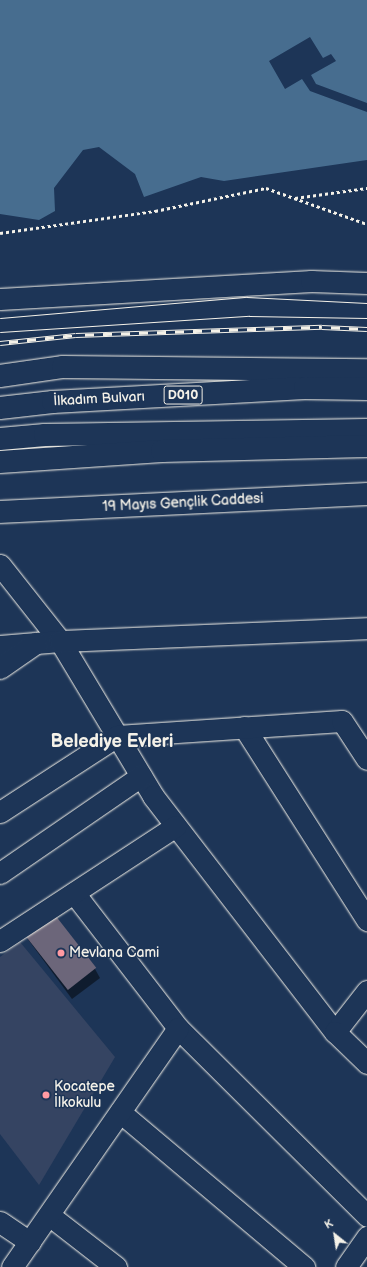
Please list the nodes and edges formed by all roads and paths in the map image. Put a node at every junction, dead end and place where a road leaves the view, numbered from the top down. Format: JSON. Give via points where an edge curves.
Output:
{"nodes":[{"id":1,"x":367,"y":188,"type":"edge"},
{"id":2,"x":294,"y":198,"type":"junction"},
{"id":3,"x":367,"y":224,"type":"edge"},
{"id":4,"x":0,"y":233,"type":"edge"},
{"id":5,"x":367,"y":283,"type":"edge"},
{"id":6,"x":0,"y":299,"type":"edge"},
{"id":7,"x":367,"y":370,"type":"edge"},
{"id":8,"x":0,"y":376,"type":"edge"},
{"id":9,"x":367,"y":389,"type":"edge"},
{"id":10,"x":0,"y":408,"type":"edge"},
{"id":11,"x":367,"y":430,"type":"edge"},
{"id":12,"x":0,"y":439,"type":"edge"},
{"id":13,"x":367,"y":446,"type":"edge"},
{"id":14,"x":0,"y":462,"type":"edge"},
{"id":15,"x":367,"y":494,"type":"edge"},
{"id":16,"x":0,"y":512,"type":"edge"},
{"id":17,"x":0,"y":565,"type":"edge"},
{"id":18,"x":367,"y":628,"type":"edge"},
{"id":19,"x":60,"y":641,"type":"junction"},
{"id":20,"x":36,"y":643,"type":"junction"},
{"id":21,"x":0,"y":646,"type":"edge"},
{"id":22,"x":0,"y":668,"type":"edge"},
{"id":23,"x":244,"y":728,"type":"junction"},
{"id":24,"x":117,"y":736,"type":"junction"},
{"id":25,"x":367,"y":759,"type":"edge"},
{"id":26,"x":141,"y":776,"type":"junction"},
{"id":27,"x":0,"y":812,"type":"edge"},
{"id":28,"x":176,"y":826,"type":"junction"},
{"id":29,"x":0,"y":873,"type":"edge"},
{"id":30,"x":74,"y":893,"type":"junction"},
{"id":31,"x":367,"y":920,"type":"edge"},
{"id":32,"x":0,"y":941,"type":"edge"},
{"id":33,"x":367,"y":991,"type":"edge"},
{"id":34,"x":178,"y":1028,"type":"junction"},
{"id":35,"x":335,"y":1032,"type":"junction"},
{"id":36,"x":367,"y":1063,"type":"edge"},
{"id":37,"x":120,"y":1112,"type":"junction"},
{"id":38,"x":49,"y":1215,"type":"junction"},
{"id":39,"x":367,"y":1216,"type":"edge"},
{"id":40,"x":0,"y":1222,"type":"edge"},
{"id":41,"x":367,"y":1237,"type":"edge"},
{"id":42,"x":30,"y":1242,"type":"junction"},
{"id":43,"x":12,"y":1267,"type":"edge"},
{"id":44,"x":116,"y":1267,"type":"edge"},
{"id":45,"x":304,"y":1267,"type":"edge"},
{"id":46,"x":346,"y":1267,"type":"edge"}],
"edges":[{"from":1,"to":2,"type":"path"},
{"from":2,"to":3,"type":"path"},
{"from":2,"to":4,"type":"path","via":[[266,188],[155,211]]},
{"from":5,"to":6,"type":"street","via":[[311,281]]},
{"from":7,"to":8,"type":"main road","via":[[63,367]]},
{"from":9,"to":10,"type":"main road","name":"İlkadım Bulvarı","number":"D010","via":[[305,388],[54,402]]},
{"from":11,"to":12,"type":"main road","via":[[52,435]]},
{"from":13,"to":14,"type":"main road","via":[[162,452]]},
{"from":15,"to":16,"type":"main road","name":"19 Mayıs Gençlik Caddesi"},
{"from":17,"to":19,"type":"street"},
{"from":18,"to":19,"type":"street"},
{"from":19,"to":20,"type":"street"},
{"from":19,"to":24,"type":"street"},
{"from":20,"to":21,"type":"street"},
{"from":20,"to":22,"type":"street"},
{"from":23,"to":24,"type":"street"},
{"from":23,"to":25,"type":"street","via":[[342,721]]},
{"from":23,"to":31,"type":"street"},
{"from":24,"to":26,"type":"street"},
{"from":24,"to":27,"type":"street"},
{"from":26,"to":28,"type":"street"},
{"from":26,"to":29,"type":"street"},
{"from":28,"to":30,"type":"street"},
{"from":28,"to":35,"type":"street"},
{"from":30,"to":32,"type":"street"},
{"from":30,"to":34,"type":"street"},
{"from":33,"to":35,"type":"street"},
{"from":34,"to":37,"type":"street"},
{"from":34,"to":39,"type":"street"},
{"from":35,"to":36,"type":"street"},
{"from":37,"to":38,"type":"street"},
{"from":37,"to":45,"type":"street"},
{"from":38,"to":42,"type":"street"},
{"from":38,"to":44,"type":"street"},
{"from":40,"to":42,"type":"street"},
{"from":41,"to":46,"type":"street"},
{"from":42,"to":43,"type":"street"}]}
